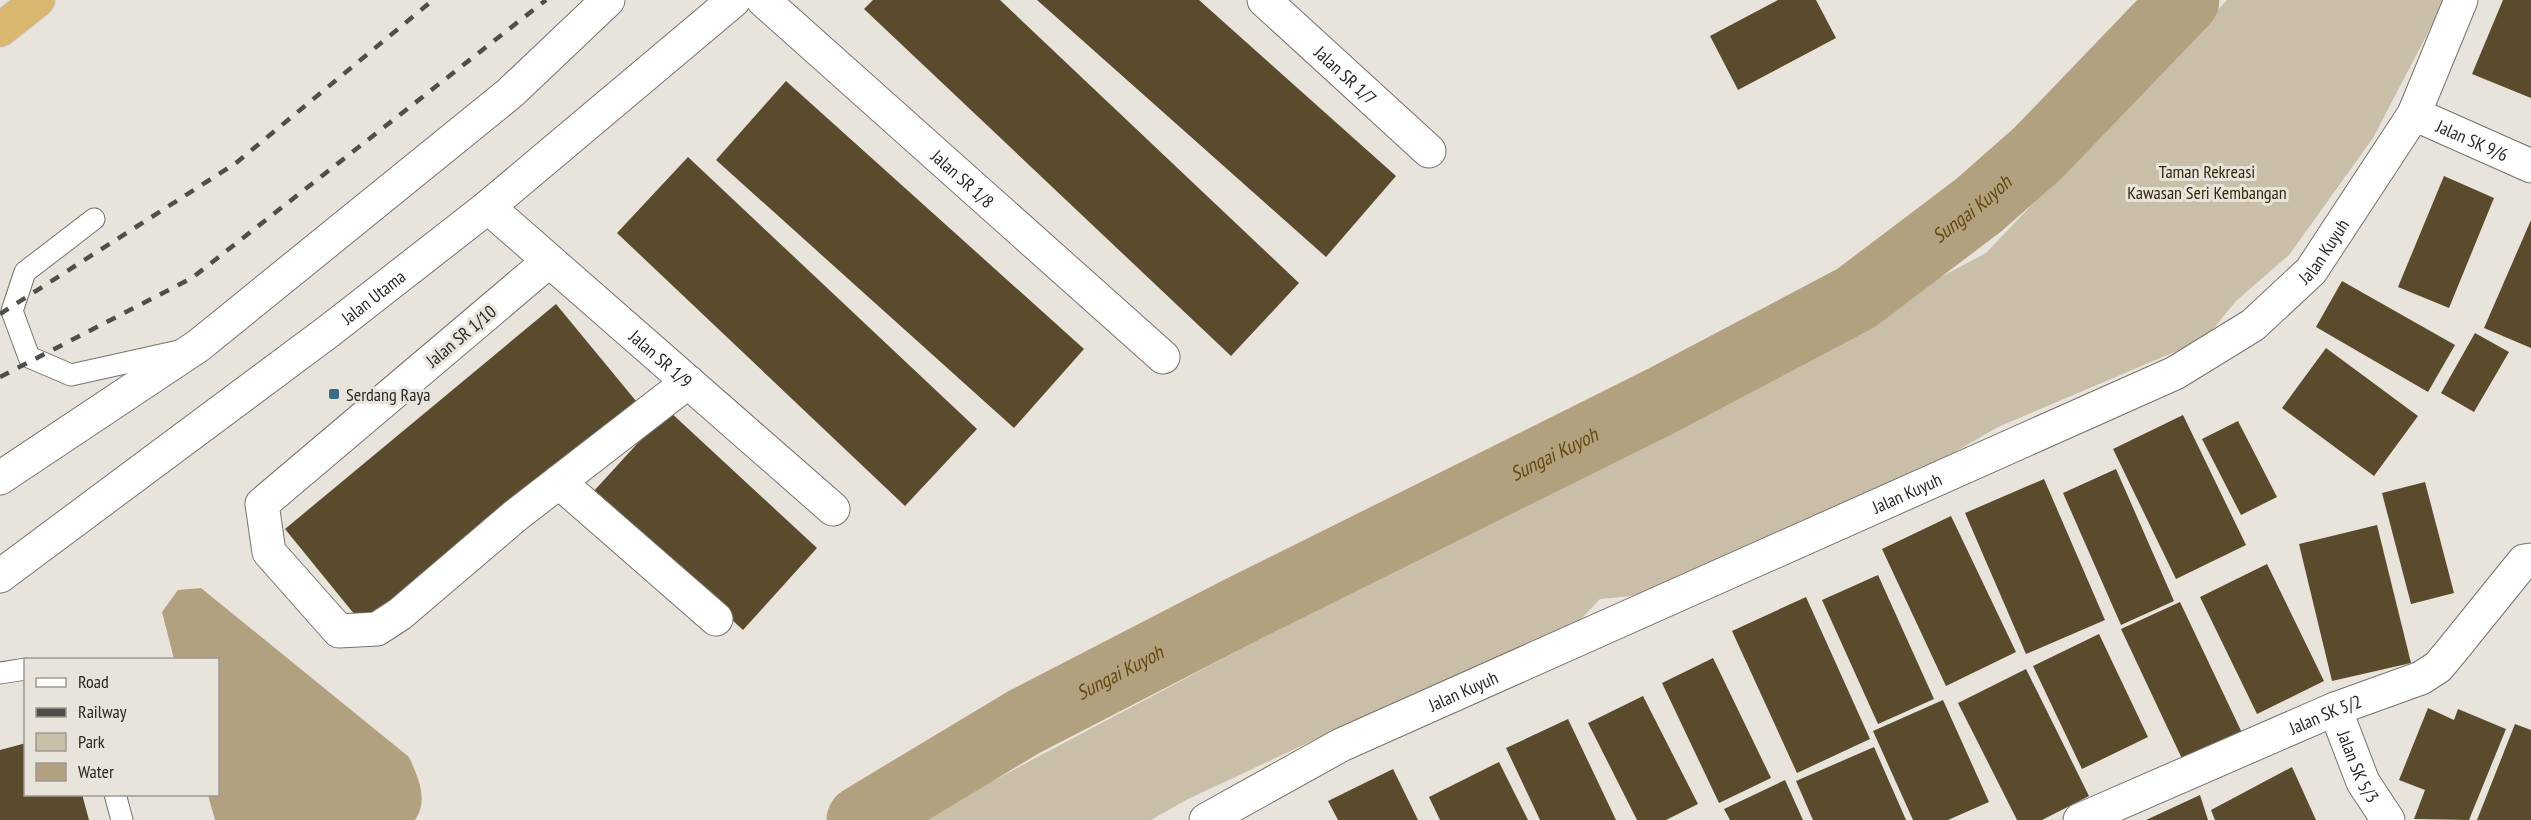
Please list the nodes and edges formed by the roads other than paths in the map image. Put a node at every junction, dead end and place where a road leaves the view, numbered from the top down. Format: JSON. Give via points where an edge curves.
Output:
{"nodes":[{"id":1,"x":38,"y":0,"type":"edge"},
{"id":2,"x":608,"y":0,"type":"edge"},
{"id":3,"x":734,"y":0,"type":"edge"},
{"id":4,"x":763,"y":0,"type":"edge"},
{"id":5,"x":2461,"y":0,"type":"edge"},
{"id":6,"x":1266,"y":1,"type":"edge"},
{"id":7,"x":0,"y":30,"type":"edge"},
{"id":8,"x":2414,"y":114,"type":"junction"},
{"id":9,"x":1429,"y":151,"type":"dead end"},
{"id":10,"x":2531,"y":166,"type":"edge"},
{"id":11,"x":488,"y":207,"type":"junction"},
{"id":12,"x":94,"y":219,"type":"dead end"},
{"id":13,"x":549,"y":261,"type":"junction"},
{"id":14,"x":198,"y":346,"type":"junction"},
{"id":15,"x":1163,"y":357,"type":"dead end"},
{"id":16,"x":688,"y":382,"type":"junction"},
{"id":17,"x":0,"y":477,"type":"edge"},
{"id":18,"x":559,"y":482,"type":"junction"},
{"id":19,"x":833,"y":509,"type":"dead end"},
{"id":20,"x":27,"y":556,"type":"junction"},
{"id":21,"x":2531,"y":560,"type":"edge"},
{"id":22,"x":0,"y":576,"type":"edge"},
{"id":23,"x":0,"y":589,"type":"edge"},
{"id":24,"x":716,"y":619,"type":"dead end"},
{"id":25,"x":24,"y":669,"type":"edge"},
{"id":26,"x":0,"y":673,"type":"edge"},
{"id":27,"x":2335,"y":709,"type":"junction"},
{"id":28,"x":115,"y":796,"type":"edge"},
{"id":29,"x":122,"y":820,"type":"edge"},
{"id":30,"x":1206,"y":820,"type":"edge"},
{"id":31,"x":2080,"y":820,"type":"edge"},
{"id":32,"x":2388,"y":820,"type":"edge"}],
"edges":[{"from":1,"to":7,"type":"highway"},
{"from":2,"to":14,"type":"street","via":[[510,93]]},
{"from":3,"to":11,"type":"street","name":"Jalan Utama"},
{"from":4,"to":15,"type":"street","name":"Jalan SR 1/8"},
{"from":5,"to":8,"type":"street","name":"Jalan Kuyuh"},
{"from":6,"to":9,"type":"street","name":"Jalan SR 1/7"},
{"from":8,"to":10,"type":"street","name":"Jalan SK 9/6"},
{"from":8,"to":30,"type":"street","name":"Jalan Kuyuh","via":[[2311,271],[2253,325],[2175,373],[1341,745]]},
{"from":11,"to":13,"type":"street","name":"Jalan SR 1/9"},
{"from":11,"to":20,"type":"street","name":"Jalan Utama"},
{"from":12,"to":14,"type":"lane","via":[[25,272],[12,311],[29,357],[70,375]]},
{"from":13,"to":16,"type":"street","name":"Jalan SR 1/9"},
{"from":13,"to":18,"type":"street","name":"Jalan SR 1/10","via":[[262,504],[269,552],[339,631],[377,629]]},
{"from":14,"to":17,"type":"street"},
{"from":16,"to":18,"type":"street"},
{"from":16,"to":19,"type":"street","name":"Jalan SR 1/9"},
{"from":18,"to":24,"type":"street"},
{"from":20,"to":22,"type":"street","name":"Jalan Utama"},
{"from":20,"to":23,"type":"street"},
{"from":21,"to":27,"type":"street","name":"Jalan SK 5/2","via":[[2524,561],[2438,667],[2405,686]]},
{"from":25,"to":26,"type":"lane"},
{"from":27,"to":31,"type":"street","name":"Jalan SK 5/2"},
{"from":27,"to":32,"type":"street","name":"Jalan SK 5/3","via":[[2363,782]]},
{"from":28,"to":29,"type":"lane"}]}
